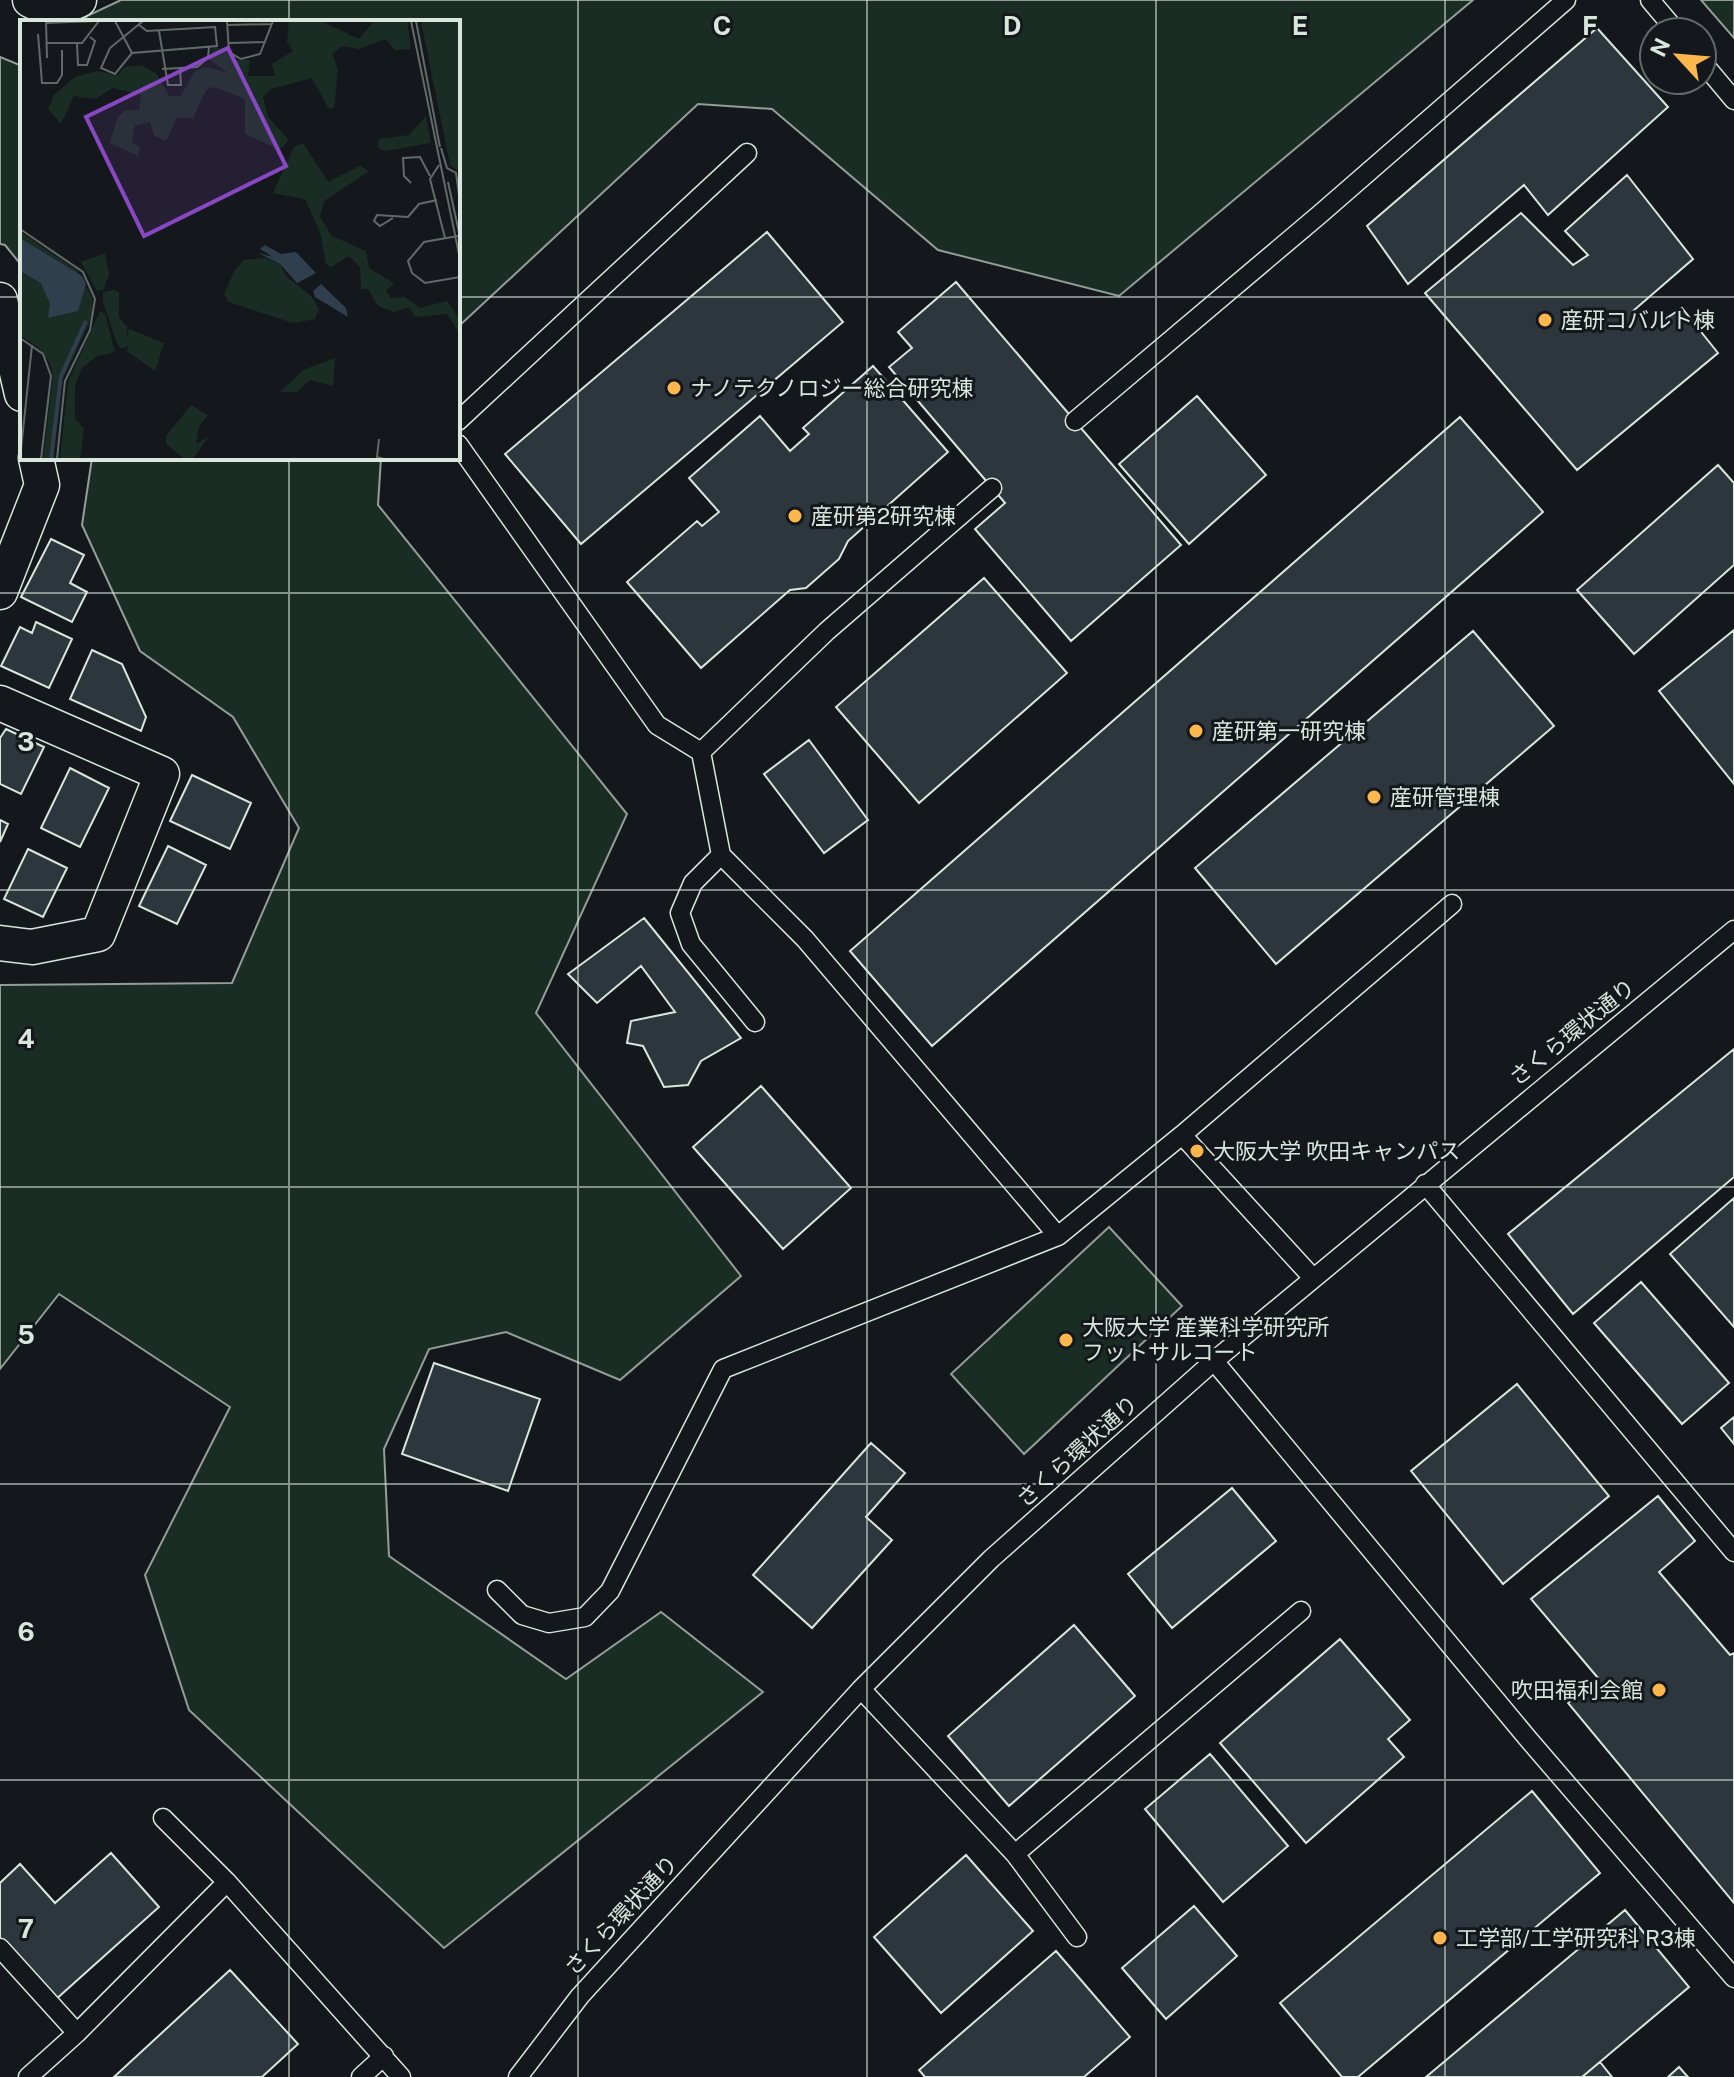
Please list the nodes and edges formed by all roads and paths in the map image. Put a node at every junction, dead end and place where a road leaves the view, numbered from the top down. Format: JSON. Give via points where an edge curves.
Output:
{"nodes":[{"id":1,"x":30,"y":0,"type":"edge"},
{"id":2,"x":79,"y":0,"type":"edge"},
{"id":3,"x":1566,"y":0,"type":"edge"},
{"id":4,"x":1650,"y":0,"type":"edge"},
{"id":5,"x":1664,"y":16,"type":"edge"},
{"id":6,"x":1718,"y":81,"type":"edge"},
{"id":7,"x":1734,"y":100,"type":"edge"},
{"id":8,"x":747,"y":153,"type":"dead end"},
{"id":9,"x":0,"y":300,"type":"edge"},
{"id":10,"x":20,"y":385,"type":"edge"},
{"id":11,"x":460,"y":419,"type":"edge"},
{"id":12,"x":1075,"y":421,"type":"dead end"},
{"id":13,"x":460,"y":447,"type":"edge"},
{"id":14,"x":36,"y":460,"type":"edge"},
{"id":15,"x":992,"y":488,"type":"dead end"},
{"id":16,"x":0,"y":592,"type":"edge"},
{"id":17,"x":0,"y":703,"type":"edge"},
{"id":18,"x":701,"y":752,"type":"junction"},
{"id":19,"x":721,"y":855,"type":"junction"},
{"id":20,"x":1452,"y":904,"type":"dead end"},
{"id":21,"x":1734,"y":930,"type":"edge"},
{"id":22,"x":0,"y":943,"type":"edge"},
{"id":23,"x":755,"y":1022,"type":"dead end"},
{"id":24,"x":1182,"y":1135,"type":"junction"},
{"id":25,"x":1425,"y":1184,"type":"junction"},
{"id":26,"x":1058,"y":1236,"type":"junction"},
{"id":27,"x":1313,"y":1278,"type":"junction"},
{"id":28,"x":1214,"y":1361,"type":"junction"},
{"id":29,"x":1734,"y":1552,"type":"edge"},
{"id":30,"x":497,"y":1590,"type":"dead end"},
{"id":31,"x":1301,"y":1611,"type":"dead end"},
{"id":32,"x":861,"y":1689,"type":"junction"},
{"id":33,"x":163,"y":1818,"type":"dead end"},
{"id":34,"x":1015,"y":1854,"type":"junction"},
{"id":35,"x":227,"y":1882,"type":"junction"},
{"id":36,"x":1077,"y":1937,"type":"dead end"},
{"id":37,"x":0,"y":1948,"type":"edge"},
{"id":38,"x":1734,"y":1978,"type":"edge"},
{"id":39,"x":77,"y":2033,"type":"junction"},
{"id":40,"x":384,"y":2056,"type":"junction"},
{"id":41,"x":28,"y":2077,"type":"edge"},
{"id":42,"x":361,"y":2077,"type":"edge"},
{"id":43,"x":401,"y":2077,"type":"edge"},
{"id":44,"x":518,"y":2077,"type":"edge"}],
"edges":[{"from":1,"to":2,"type":"street","via":[[54,11]]},
{"from":3,"to":12,"type":"lane"},
{"from":4,"to":5,"type":"lane"},
{"from":6,"to":7,"type":"lane"},
{"from":8,"to":11,"type":"lane"},
{"from":9,"to":10,"type":"street"},
{"from":13,"to":18,"type":"lane","via":[[657,725]]},
{"from":14,"to":16,"type":"street","via":[[42,485]]},
{"from":15,"to":18,"type":"lane","via":[[827,631]]},
{"from":17,"to":22,"type":"street","via":[[162,774],[98,934],[32,947]]},
{"from":18,"to":19,"type":"lane"},
{"from":19,"to":23,"type":"lane","via":[[693,883],[680,913],[691,944]]},
{"from":19,"to":26,"type":"lane","via":[[805,939]]},
{"from":20,"to":24,"type":"lane"},
{"from":21,"to":25,"type":"lane","name":"さくら環状通り"},
{"from":24,"to":26,"type":"lane"},
{"from":24,"to":27,"type":"lane"},
{"from":25,"to":27,"type":"lane","name":"さくら環状通り"},
{"from":25,"to":29,"type":"lane"},
{"from":26,"to":30,"type":"lane","via":[[723,1369],[610,1591],[585,1617],[549,1623],[522,1615]]},
{"from":27,"to":28,"type":"lane","name":"さくら環状通り"},
{"from":28,"to":32,"type":"lane","name":"さくら環状通り","via":[[991,1559]]},
{"from":28,"to":38,"type":"lane"},
{"from":31,"to":34,"type":"lane"},
{"from":32,"to":34,"type":"lane"},
{"from":32,"to":44,"type":"lane","name":"さくら環状通り","via":[[580,1996]]},
{"from":33,"to":35,"type":"lane"},
{"from":34,"to":36,"type":"lane"},
{"from":35,"to":39,"type":"lane"},
{"from":35,"to":40,"type":"lane"},
{"from":37,"to":39,"type":"lane"},
{"from":39,"to":41,"type":"lane"},
{"from":40,"to":42,"type":"lane"},
{"from":40,"to":43,"type":"lane"}]}
